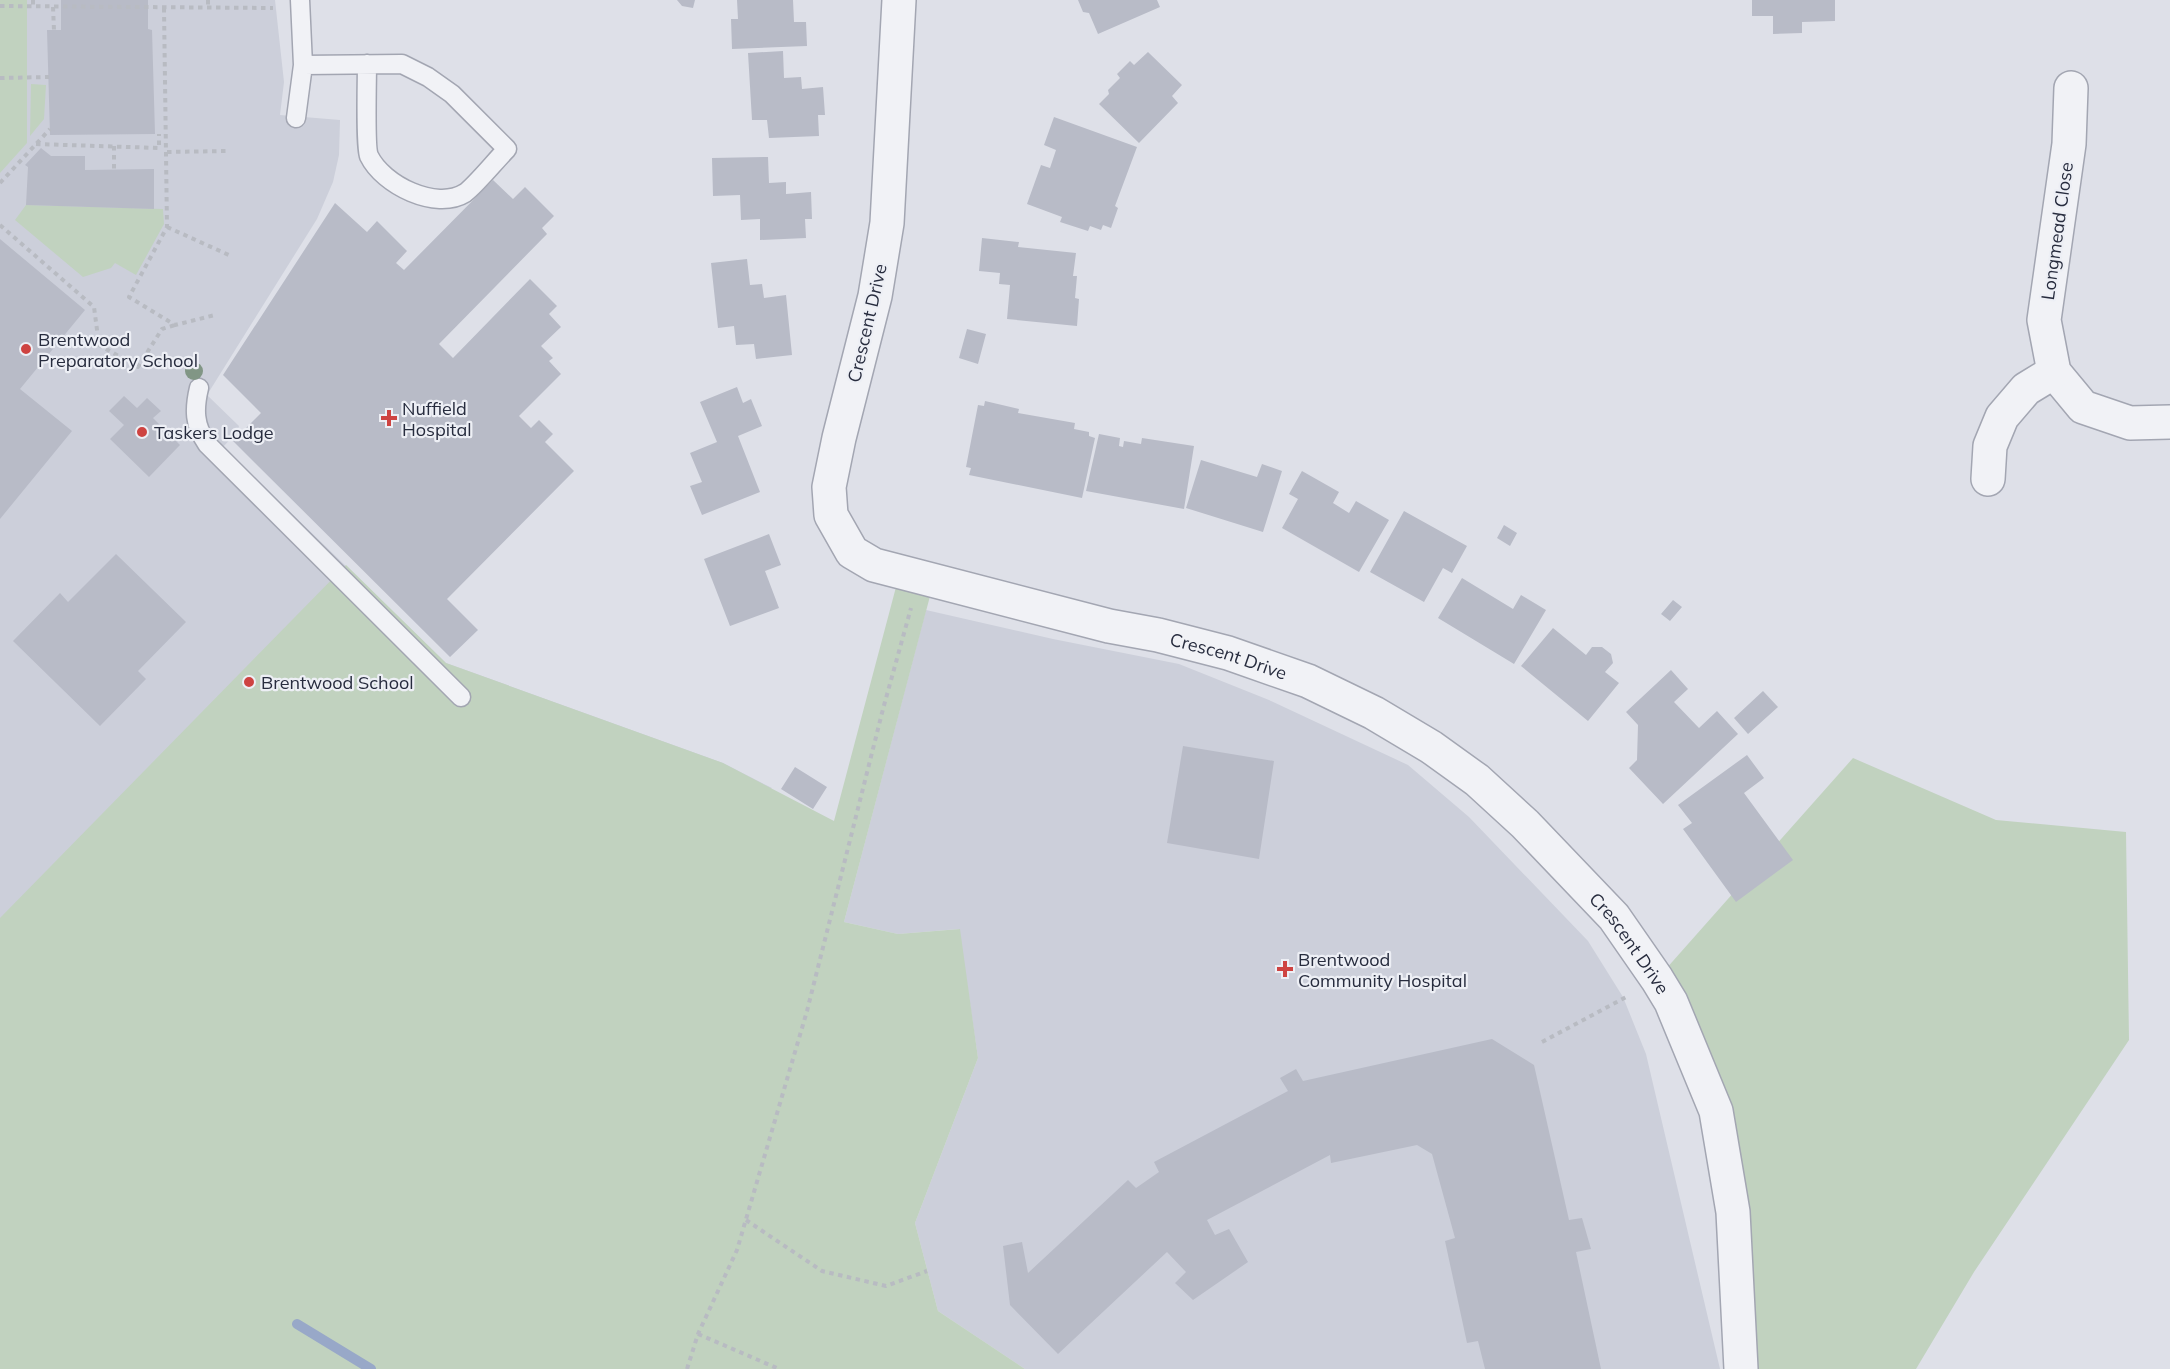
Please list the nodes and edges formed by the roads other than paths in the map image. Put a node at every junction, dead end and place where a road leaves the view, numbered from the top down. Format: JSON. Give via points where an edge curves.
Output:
{"nodes":[{"id":1,"x":899,"y":0,"type":"edge"},
{"id":2,"x":300,"y":3,"type":"edge"},
{"id":3,"x":367,"y":63,"type":"junction"},
{"id":4,"x":303,"y":65,"type":"junction"},
{"id":5,"x":2071,"y":88,"type":"dead end"},
{"id":6,"x":296,"y":118,"type":"dead end"},
{"id":7,"x":2054,"y":372,"type":"junction"},
{"id":8,"x":199,"y":387,"type":"dead end"},
{"id":9,"x":2170,"y":422,"type":"edge"},
{"id":10,"x":1988,"y":479,"type":"dead end"},
{"id":11,"x":461,"y":697,"type":"dead end"},
{"id":12,"x":1742,"y":1369,"type":"edge"}],
"edges":[{"from":1,"to":12,"type":"street","name":"Crescent Drive","via":[[887,223],[875,296],[830,487],[831,515],[852,552],[874,565],[1228,653],[1308,681],[1374,713],[1431,747],[1477,780],[1525,824],[1614,917],[1657,979],[1671,1002],[1716,1111],[1733,1212]]},
{"from":2,"to":4,"type":"lane"},
{"from":3,"to":3,"type":"lane","via":[[402,64],[428,77],[452,94],[507,149],[464,193],[432,198],[402,188],[386,178],[369,155]]},
{"from":3,"to":4,"type":"lane"},
{"from":4,"to":6,"type":"lane"},
{"from":5,"to":7,"type":"street","name":"Longmead Close","via":[[2069,144],[2044,320]]},
{"from":7,"to":9,"type":"street","name":"Longmead Close","via":[[2083,406],[2130,423]]},
{"from":7,"to":10,"type":"street","via":[[2026,389],[2002,417],[1990,446]]},
{"from":8,"to":11,"type":"lane","via":[[196,423],[207,444]]}]}
